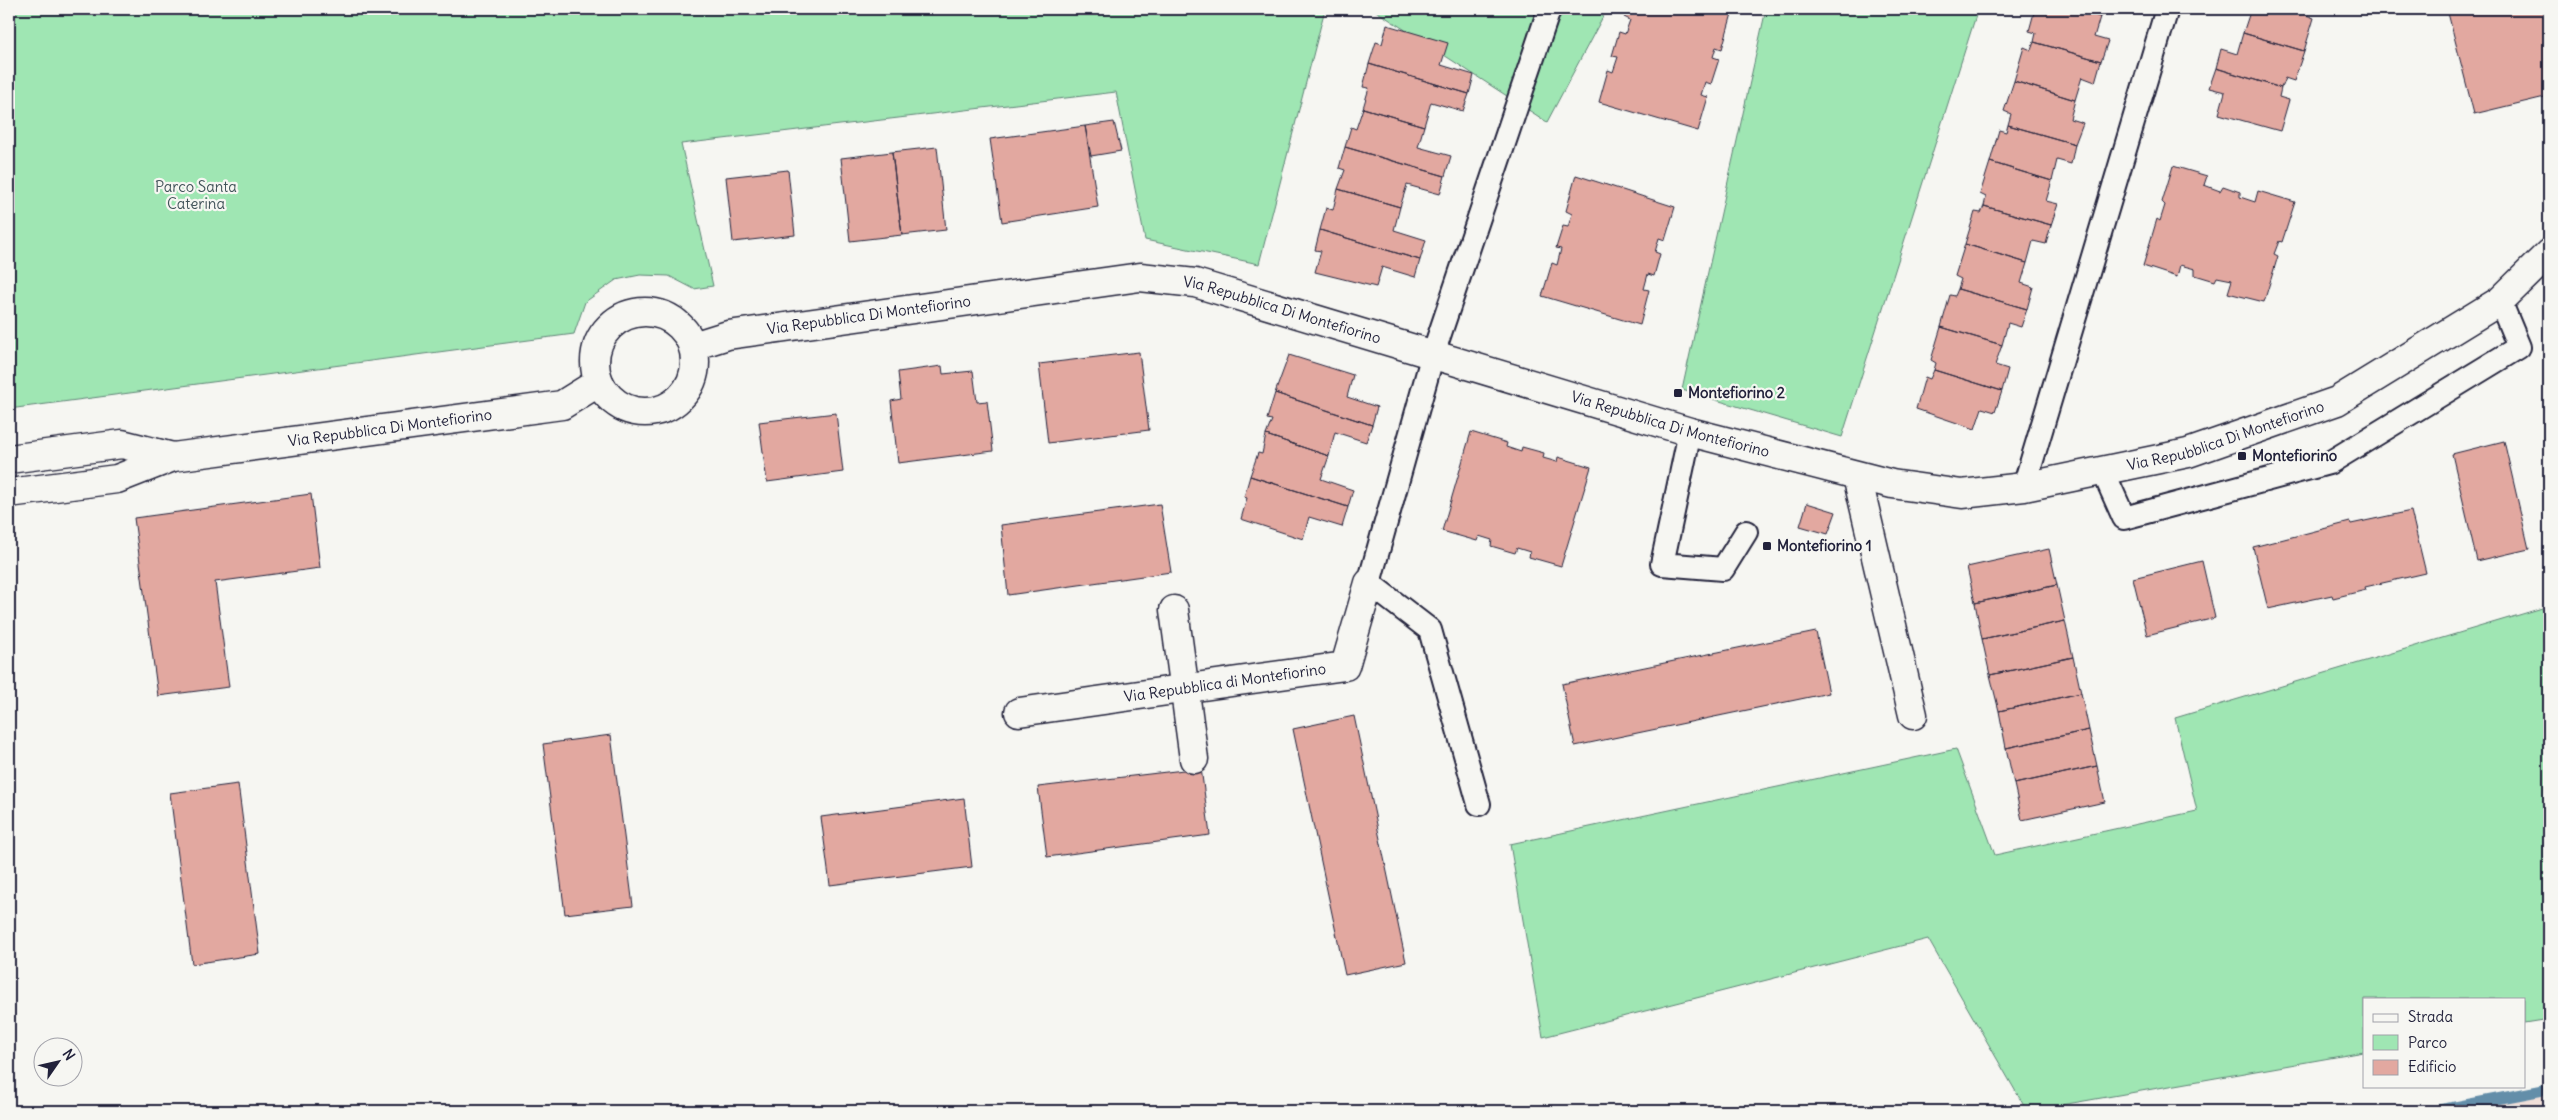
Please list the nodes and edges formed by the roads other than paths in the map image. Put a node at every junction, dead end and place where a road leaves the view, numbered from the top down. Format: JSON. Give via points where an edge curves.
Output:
{"nodes":[{"id":1,"x":2167,"y":9,"type":"edge"},
{"id":2,"x":1549,"y":10,"type":"dead end"},
{"id":3,"x":2549,"y":253,"type":"edge"},
{"id":4,"x":2500,"y":301,"type":"junction"},
{"id":5,"x":693,"y":346,"type":"junction"},
{"id":6,"x":1433,"y":354,"type":"junction"},
{"id":7,"x":599,"y":382,"type":"junction"},
{"id":8,"x":1690,"y":432,"type":"junction"},
{"id":9,"x":173,"y":457,"type":"junction"},
{"id":10,"x":9,"y":459,"type":"edge"},
{"id":11,"x":2103,"y":471,"type":"junction"},
{"id":12,"x":1856,"y":476,"type":"junction"},
{"id":13,"x":2024,"y":487,"type":"junction"},
{"id":14,"x":9,"y":493,"type":"edge"},
{"id":15,"x":1746,"y":532,"type":"dead end"},
{"id":16,"x":1368,"y":583,"type":"junction"},
{"id":17,"x":1174,"y":610,"type":"dead end"},
{"id":18,"x":1184,"y":689,"type":"junction"},
{"id":19,"x":1019,"y":712,"type":"dead end"},
{"id":20,"x":1913,"y":715,"type":"dead end"},
{"id":21,"x":1194,"y":759,"type":"dead end"},
{"id":22,"x":1479,"y":804,"type":"dead end"}],
"edges":[{"from":1,"to":13,"type":"lane"},
{"from":2,"to":6,"type":"lane"},
{"from":3,"to":4,"type":"street","name":"Via Repubblica Di Montefiorino"},
{"from":4,"to":11,"type":"street","name":"Via Repubblica Di Montefiorino","via":[[2337,401],[2188,453]]},
{"from":4,"to":11,"type":"lane","via":[[2519,347],[2329,463],[2124,518]]},
{"from":5,"to":6,"type":"street","name":"Via Repubblica Di Montefiorino","via":[[728,335],[1140,277],[1195,283]]},
{"from":5,"to":7,"type":"street","via":[[696,363],[692,381],[680,398],[665,408],[651,412],[628,409],[608,395]]},
{"from":5,"to":7,"type":"street","via":[[676,321],[658,313],[638,312],[620,318],[605,331],[597,347],[595,366]]},
{"from":6,"to":8,"type":"street","name":"Via Repubblica Di Montefiorino"},
{"from":6,"to":16,"type":"lane"},
{"from":7,"to":9,"type":"street","name":"Via Repubblica Di Montefiorino","via":[[562,405]]},
{"from":8,"to":12,"type":"street","name":"Via Repubblica Di Montefiorino"},
{"from":8,"to":15,"type":"lane","via":[[1662,564],[1724,569]]},
{"from":9,"to":10,"type":"street","name":"Via Repubblica Di Montefiorino","via":[[122,444]]},
{"from":9,"to":14,"type":"street","name":"Via Repubblica Di Montefiorino","via":[[117,479]]},
{"from":11,"to":13,"type":"street","name":"Via Repubblica Di Montefiorino"},
{"from":12,"to":13,"type":"street","name":"Via Repubblica Di Montefiorino","via":[[1962,494]]},
{"from":12,"to":20,"type":"street"},
{"from":16,"to":18,"type":"street","name":"Via Repubblica di Montefiorino","via":[[1345,666]]},
{"from":16,"to":22,"type":"lane","via":[[1430,630]]},
{"from":17,"to":18,"type":"street"},
{"from":18,"to":19,"type":"street","name":"Via Repubblica di Montefiorino"},
{"from":18,"to":21,"type":"street"}]}
